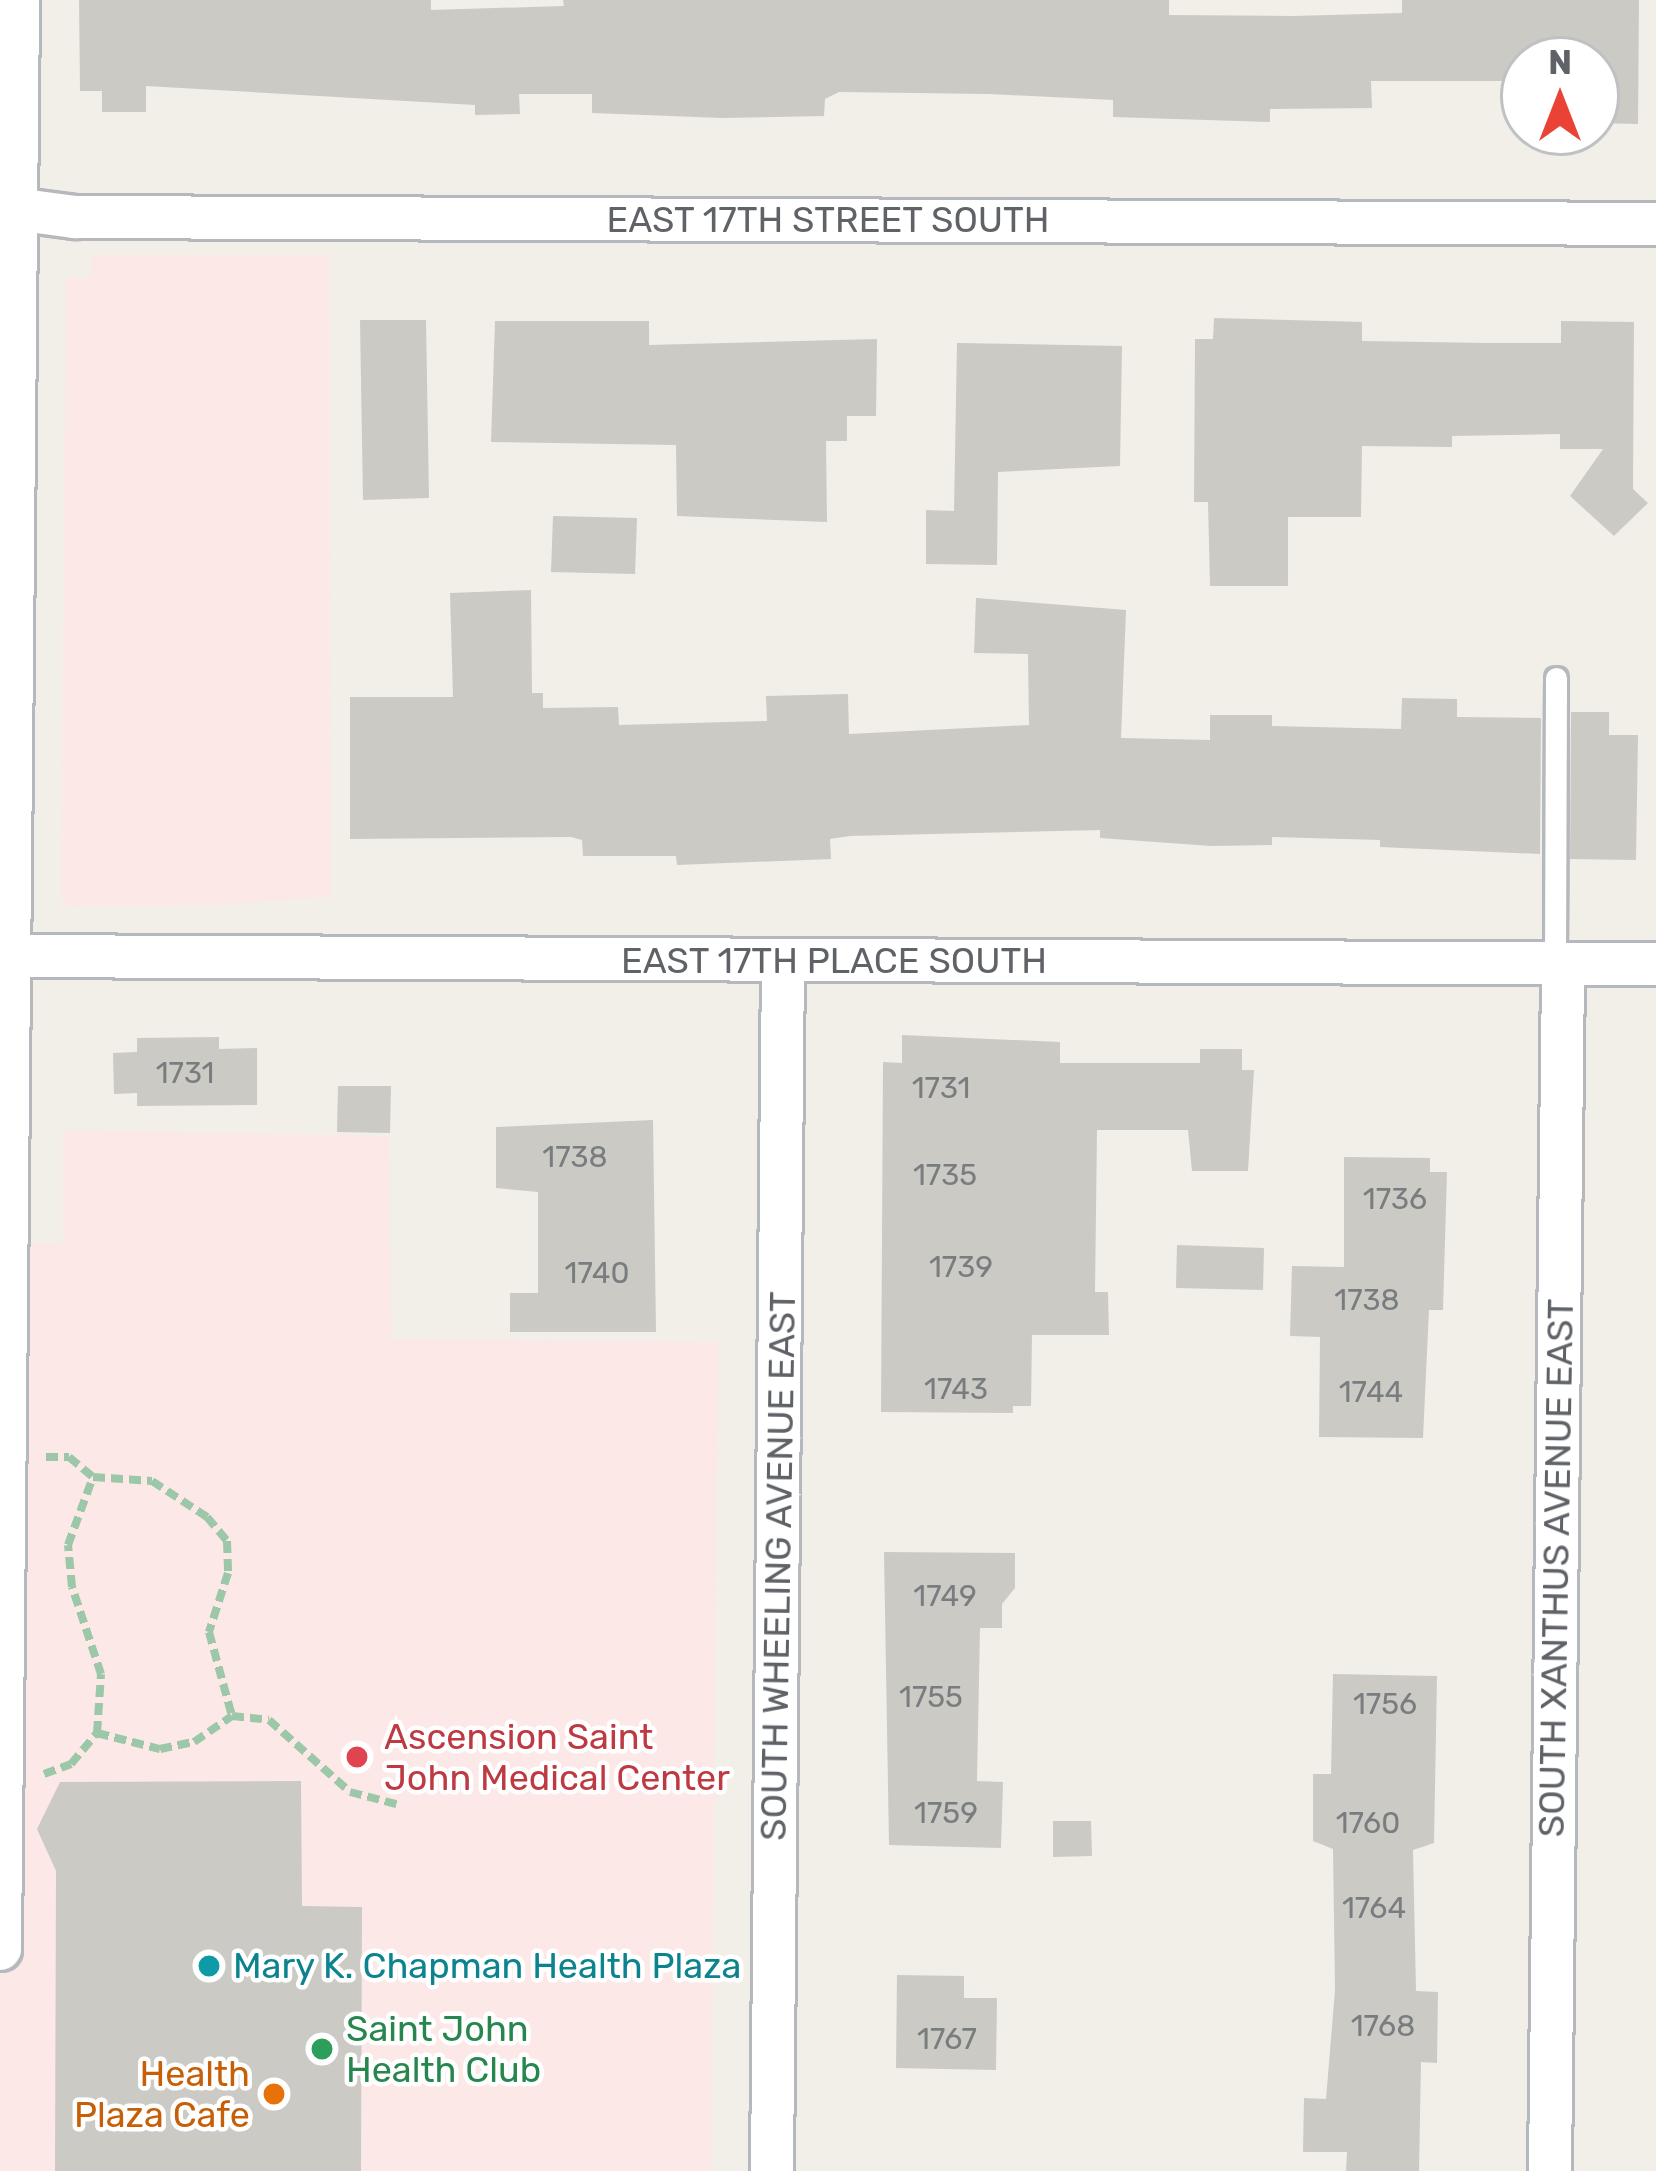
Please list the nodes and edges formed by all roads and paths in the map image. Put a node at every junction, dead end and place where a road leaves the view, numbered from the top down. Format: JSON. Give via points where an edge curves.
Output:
{"nodes":[{"id":1,"x":18,"y":0,"type":"edge"},
{"id":2,"x":8,"y":208,"type":"edge"},
{"id":3,"x":1656,"y":224,"type":"edge"},
{"id":4,"x":5,"y":644,"type":"edge"},
{"id":5,"x":1556,"y":677,"type":"dead end"},
{"id":6,"x":12,"y":956,"type":"junction"},
{"id":7,"x":783,"y":962,"type":"junction"},
{"id":8,"x":1559,"y":964,"type":"junction"},
{"id":9,"x":1656,"y":964,"type":"edge"},
{"id":10,"x":5,"y":1175,"type":"edge"},
{"id":11,"x":232,"y":1716,"type":"junction"},
{"id":12,"x":97,"y":1733,"type":"junction"},
{"id":13,"x":3,"y":1781,"type":"edge"},
{"id":14,"x":396,"y":1804,"type":"dead end"},
{"id":15,"x":0,"y":1949,"type":"edge"},
{"id":16,"x":772,"y":2171,"type":"edge"},
{"id":17,"x":1550,"y":2171,"type":"edge"}],
"edges":[{"from":1,"to":2,"type":"street"},
{"from":2,"to":3,"type":"street","name":"EAST 17TH STREET SOUTH","via":[[99,217]]},
{"from":2,"to":4,"type":"street"},
{"from":4,"to":6,"type":"street"},
{"from":5,"to":8,"type":"lane"},
{"from":6,"to":7,"type":"street","name":"EAST 17TH PLACE SOUTH"},
{"from":6,"to":10,"type":"street"},
{"from":7,"to":8,"type":"street","name":"EAST 17TH PLACE SOUTH"},
{"from":7,"to":16,"type":"street","name":"SOUTH WHEELING AVENUE EAST"},
{"from":8,"to":9,"type":"street","name":"EAST 17TH PLACE SOUTH"},
{"from":8,"to":17,"type":"street","name":"SOUTH XANTHUS AVENUE EAST"},
{"from":10,"to":13,"type":"street"},
{"from":11,"to":12,"type":"path","via":[[194,1742],[160,1749]]},
{"from":11,"to":12,"type":"path","via":[[208,1632],[228,1573],[227,1541],[207,1517],[152,1481],[93,1478],[68,1545],[72,1587],[101,1674]]},
{"from":11,"to":14,"type":"path","via":[[268,1720],[350,1792]]},
{"from":12,"to":13,"type":"path","via":[[71,1764]]},
{"from":13,"to":15,"type":"street"}]}
